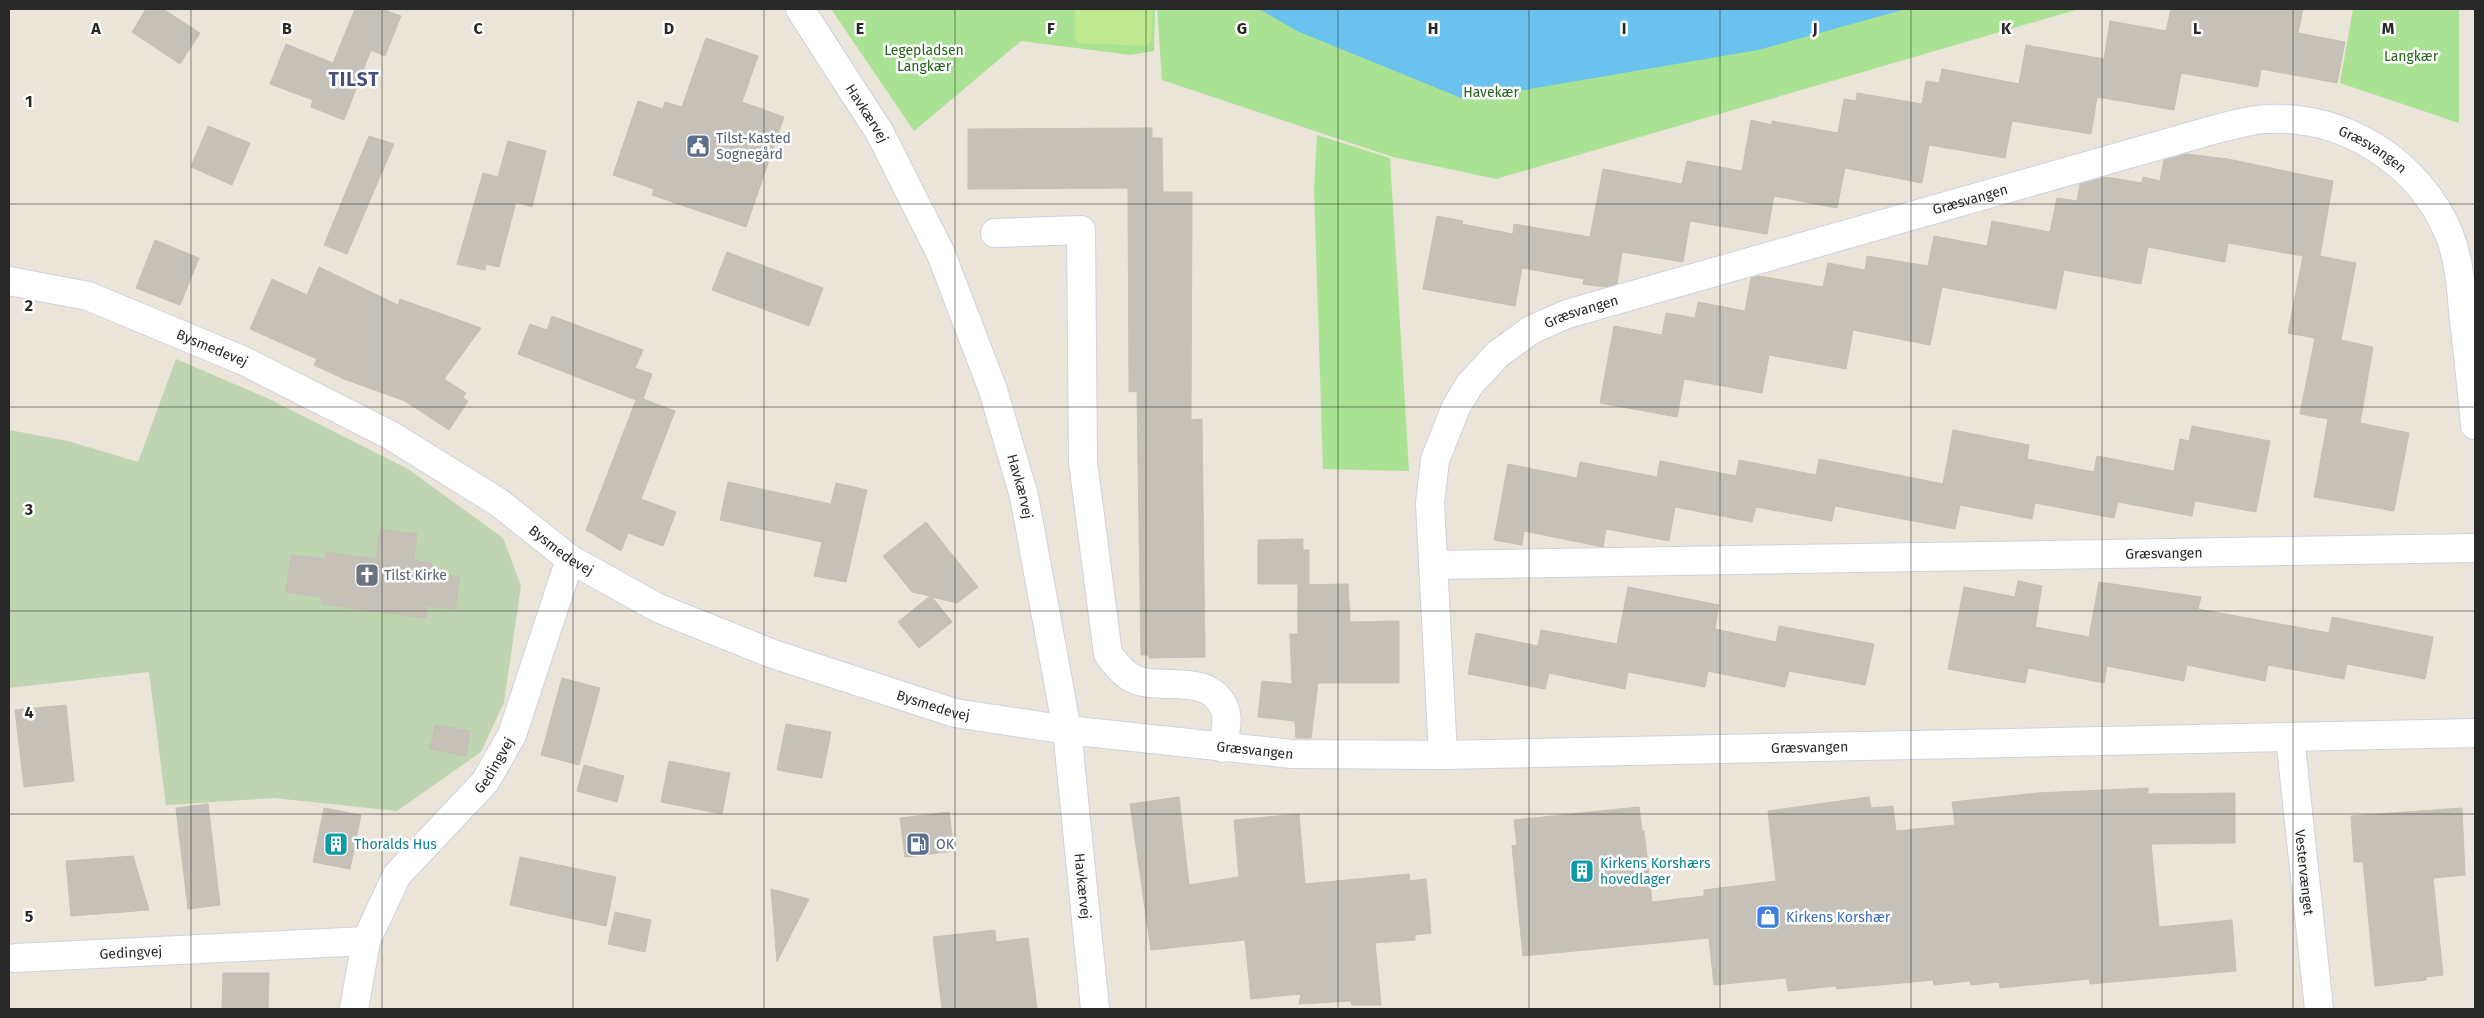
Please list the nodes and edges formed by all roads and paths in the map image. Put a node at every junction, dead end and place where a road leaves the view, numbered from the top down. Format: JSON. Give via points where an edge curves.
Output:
{"nodes":[{"id":1,"x":800,"y":9,"type":"edge"},
{"id":2,"x":995,"y":233,"type":"dead end"},
{"id":3,"x":9,"y":282,"type":"edge"},
{"id":4,"x":2475,"y":425,"type":"edge"},
{"id":5,"x":2475,"y":548,"type":"edge"},
{"id":6,"x":570,"y":559,"type":"junction"},
{"id":7,"x":1433,"y":565,"type":"junction"},
{"id":8,"x":1067,"y":730,"type":"junction"},
{"id":9,"x":2475,"y":734,"type":"edge"},
{"id":10,"x":2290,"y":737,"type":"junction"},
{"id":11,"x":1223,"y":748,"type":"junction"},
{"id":12,"x":1443,"y":755,"type":"junction"},
{"id":13,"x":366,"y":941,"type":"junction"},
{"id":14,"x":15,"y":958,"type":"dead end"},
{"id":15,"x":354,"y":1009,"type":"edge"},
{"id":16,"x":1095,"y":1009,"type":"edge"},
{"id":17,"x":2319,"y":1009,"type":"edge"}],
"edges":[{"from":1,"to":8,"type":"street","name":"Havkærvej","via":[[880,133],[941,254],[993,390],[1024,496]]},
{"from":2,"to":11,"type":"street","via":[[1081,230],[1083,462],[1108,654],[1123,673],[1143,682],[1198,685],[1216,695],[1226,711]]},
{"from":3,"to":6,"type":"street","name":"Bysmedevej","via":[[88,296],[244,361],[390,435],[498,502]]},
{"from":4,"to":7,"type":"street","name":"Græsvangen","via":[[2460,274],[2449,234],[2430,198],[2402,166],[2362,139],[2316,122],[2268,118],[2220,128],[1567,314],[1531,330],[1498,354],[1470,384],[1456,407],[1435,460],[1430,503]]},
{"from":5,"to":7,"type":"street","name":"Græsvangen"},
{"from":6,"to":8,"type":"street","name":"Bysmedevej","via":[[658,608],[773,654],[955,713]]},
{"from":6,"to":13,"type":"street","name":"Gedingvej","via":[[512,735],[485,782],[396,875]]},
{"from":7,"to":12,"type":"street","name":"Græsvangen"},
{"from":8,"to":11,"type":"street","name":"Græsvangen"},
{"from":8,"to":16,"type":"street","name":"Havkærvej"},
{"from":9,"to":10,"type":"street","name":"Græsvangen"},
{"from":10,"to":12,"type":"street","name":"Græsvangen"},
{"from":10,"to":17,"type":"street","name":"Vestervænget"},
{"from":11,"to":12,"type":"street","name":"Græsvangen","via":[[1292,754]]},
{"from":13,"to":14,"type":"street","name":"Gedingvej"},
{"from":13,"to":15,"type":"street","name":"Gedingvej"}]}
